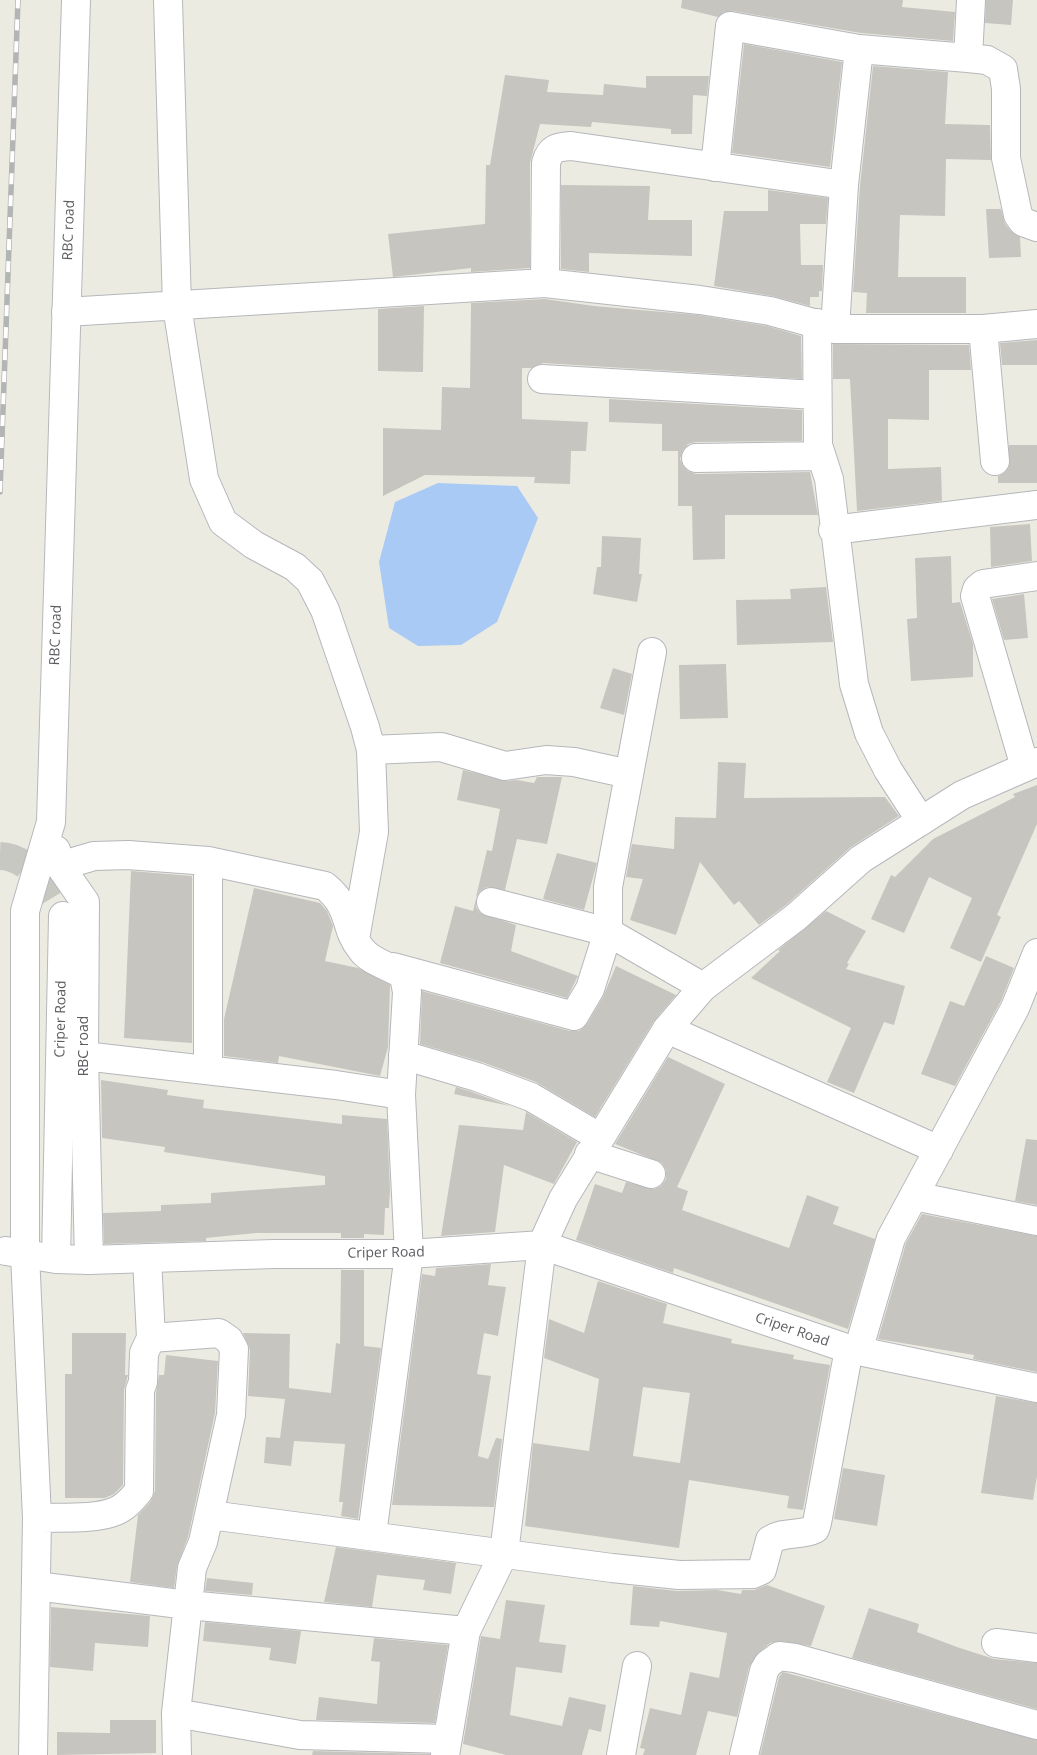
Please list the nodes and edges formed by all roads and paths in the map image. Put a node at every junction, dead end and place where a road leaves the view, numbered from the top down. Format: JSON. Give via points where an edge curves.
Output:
{"nodes":[{"id":1,"x":76,"y":0,"type":"edge"},
{"id":2,"x":168,"y":0,"type":"edge"},
{"id":3,"x":971,"y":0,"type":"edge"},
{"id":4,"x":859,"y":50,"type":"junction"},
{"id":5,"x":968,"y":58,"type":"junction"},
{"id":6,"x":714,"y":167,"type":"junction"},
{"id":7,"x":844,"y":185,"type":"junction"},
{"id":8,"x":1037,"y":227,"type":"edge"},
{"id":9,"x":545,"y":283,"type":"junction"},
{"id":10,"x":177,"y":306,"type":"junction"},
{"id":11,"x":66,"y":312,"type":"junction"},
{"id":12,"x":1037,"y":324,"type":"edge"},
{"id":13,"x":826,"y":326,"type":"junction"},
{"id":14,"x":983,"y":328,"type":"junction"},
{"id":15,"x":542,"y":379,"type":"dead end"},
{"id":16,"x":816,"y":395,"type":"junction"},
{"id":17,"x":821,"y":456,"type":"junction"},
{"id":18,"x":696,"y":458,"type":"dead end"},
{"id":19,"x":995,"y":461,"type":"dead end"},
{"id":20,"x":1037,"y":505,"type":"edge"},
{"id":21,"x":833,"y":530,"type":"junction"},
{"id":22,"x":1037,"y":576,"type":"edge"},
{"id":23,"x":652,"y":652,"type":"dead end"},
{"id":24,"x":371,"y":750,"type":"junction"},
{"id":25,"x":1031,"y":765,"type":"edge"},
{"id":26,"x":629,"y":774,"type":"junction"},
{"id":27,"x":921,"y":821,"type":"junction"},
{"id":28,"x":51,"y":822,"type":"junction"},
{"id":29,"x":208,"y":861,"type":"junction"},
{"id":30,"x":60,"y":866,"type":"junction"},
{"id":31,"x":491,"y":902,"type":"dead end"},
{"id":32,"x":63,"y":916,"type":"tunnel mouth"},
{"id":33,"x":608,"y":932,"type":"junction"},
{"id":34,"x":355,"y":939,"type":"junction"},
{"id":35,"x":1037,"y":953,"type":"edge"},
{"id":36,"x":393,"y":967,"type":"junction"},
{"id":37,"x":703,"y":987,"type":"junction"},
{"id":38,"x":667,"y":1029,"type":"junction"},
{"id":39,"x":403,"y":1055,"type":"junction"},
{"id":40,"x":84,"y":1056,"type":"junction"},
{"id":41,"x":208,"y":1070,"type":"junction"},
{"id":42,"x":401,"y":1095,"type":"junction"},
{"id":43,"x":594,"y":1145,"type":"junction"},
{"id":44,"x":939,"y":1150,"type":"junction"},
{"id":45,"x":651,"y":1174,"type":"dead end"},
{"id":46,"x":914,"y":1196,"type":"junction"},
{"id":47,"x":1037,"y":1221,"type":"edge"},
{"id":48,"x":542,"y":1245,"type":"junction"},
{"id":49,"x":15,"y":1252,"type":"junction"},
{"id":50,"x":409,"y":1254,"type":"junction"},
{"id":51,"x":147,"y":1258,"type":"junction"},
{"id":52,"x":56,"y":1259,"type":"junction"},
{"id":53,"x":89,"y":1260,"type":"junction"},
{"id":54,"x":151,"y":1338,"type":"junction"},
{"id":55,"x":854,"y":1350,"type":"junction"},
{"id":56,"x":1037,"y":1388,"type":"edge"},
{"id":57,"x":210,"y":1515,"type":"junction"},
{"id":58,"x":37,"y":1518,"type":"junction"},
{"id":59,"x":372,"y":1535,"type":"junction"},
{"id":60,"x":504,"y":1553,"type":"junction"},
{"id":61,"x":36,"y":1586,"type":"junction"},
{"id":62,"x":188,"y":1605,"type":"junction"},
{"id":63,"x":466,"y":1631,"type":"junction"},
{"id":64,"x":996,"y":1643,"type":"dead end"},
{"id":65,"x":1037,"y":1648,"type":"edge"},
{"id":66,"x":637,"y":1666,"type":"dead end"},
{"id":67,"x":176,"y":1713,"type":"junction"},
{"id":68,"x":1037,"y":1725,"type":"edge"},
{"id":69,"x":446,"y":1747,"type":"edge"},
{"id":70,"x":33,"y":1755,"type":"edge"},
{"id":71,"x":177,"y":1755,"type":"edge"},
{"id":72,"x":621,"y":1755,"type":"edge"},
{"id":73,"x":744,"y":1755,"type":"edge"}],
"edges":[{"from":1,"to":11,"type":"street","name":"RBC road"},
{"from":2,"to":10,"type":"street"},
{"from":3,"to":5,"type":"street"},
{"from":4,"to":5,"type":"street"},
{"from":4,"to":6,"type":"street","via":[[730,26]]},
{"from":4,"to":7,"type":"street"},
{"from":5,"to":8,"type":"street","via":[[986,60],[1003,69],[1006,158],[1015,206],[1022,222]]},
{"from":6,"to":7,"type":"street"},
{"from":6,"to":9,"type":"street","via":[[571,146],[557,147],[549,152],[545,185]]},
{"from":7,"to":13,"type":"street"},
{"from":9,"to":10,"type":"street"},
{"from":9,"to":13,"type":"street","via":[[700,300],[770,311]]},
{"from":10,"to":11,"type":"street"},
{"from":10,"to":24,"type":"street","via":[[204,479],[219,514],[223,522],[254,545],[295,567],[310,581],[325,610]]},
{"from":11,"to":28,"type":"street","name":"RBC road"},
{"from":12,"to":14,"type":"street"},
{"from":13,"to":14,"type":"street"},
{"from":13,"to":16,"type":"street"},
{"from":14,"to":19,"type":"street"},
{"from":15,"to":16,"type":"street"},
{"from":16,"to":17,"type":"street"},
{"from":17,"to":18,"type":"street"},
{"from":17,"to":21,"type":"street","via":[[829,479]]},
{"from":20,"to":21,"type":"street"},
{"from":21,"to":27,"type":"street","via":[[854,684],[868,733]]},
{"from":22,"to":25,"type":"street","via":[[983,584],[977,589],[976,596]]},
{"from":23,"to":26,"type":"street"},
{"from":24,"to":26,"type":"street","via":[[441,747],[505,766],[546,760],[574,762]]},
{"from":24,"to":34,"type":"street","via":[[374,832]]},
{"from":25,"to":27,"type":"street","via":[[962,795]]},
{"from":26,"to":33,"type":"street","via":[[608,887]]},
{"from":27,"to":37,"type":"street","via":[[861,859],[796,917]]},
{"from":28,"to":30,"type":"street","name":"RBC road"},
{"from":28,"to":49,"type":"street","via":[[25,911]]},
{"from":29,"to":30,"type":"street","via":[[94,856]]},
{"from":29,"to":34,"type":"street","via":[[325,886],[336,895],[346,911]]},
{"from":29,"to":41,"type":"street"},
{"from":30,"to":40,"type":"street","name":"RBC road","via":[[85,902]]},
{"from":31,"to":33,"type":"street"},
{"from":32,"to":52,"type":"street","name":"Criper Road"},
{"from":33,"to":36,"type":"street","via":[[590,989],[574,1016]]},
{"from":33,"to":37,"type":"street"},
{"from":34,"to":36,"type":"street","via":[[361,951],[376,962]]},
{"from":35,"to":44,"type":"street","via":[[1015,1008]]},
{"from":36,"to":39,"type":"street","via":[[404,976],[406,992]]},
{"from":37,"to":38,"type":"street"},
{"from":38,"to":43,"type":"street"},
{"from":38,"to":44,"type":"street"},
{"from":39,"to":42,"type":"street"},
{"from":39,"to":43,"type":"street","via":[[477,1076],[531,1098]]},
{"from":40,"to":41,"type":"street"},
{"from":40,"to":53,"type":"street","name":"RBC road"},
{"from":41,"to":42,"type":"street"},
{"from":42,"to":50,"type":"street"},
{"from":43,"to":45,"type":"street"},
{"from":43,"to":48,"type":"street","via":[[563,1199]]},
{"from":44,"to":46,"type":"street"},
{"from":46,"to":47,"type":"street"},
{"from":46,"to":55,"type":"street","via":[[891,1238]]},
{"from":48,"to":50,"type":"street","name":"Criper Road"},
{"from":48,"to":55,"type":"street","name":"Criper Road"},
{"from":48,"to":60,"type":"street"},
{"from":49,"to":52,"type":"street"},
{"from":49,"to":58,"type":"street"},
{"from":50,"to":51,"type":"street","name":"Criper Road"},
{"from":50,"to":59,"type":"street"},
{"from":51,"to":53,"type":"street","name":"Criper Road"},
{"from":51,"to":54,"type":"street"},
{"from":52,"to":53,"type":"street","name":"Criper Road"},
{"from":54,"to":57,"type":"street","via":[[218,1333],[229,1340],[234,1349],[231,1415]]},
{"from":54,"to":58,"type":"street","via":[[144,1353],[140,1390],[139,1491],[114,1512],[97,1516]]},
{"from":55,"to":56,"type":"street","name":"Criper Road"},
{"from":55,"to":60,"type":"street","via":[[818,1523],[810,1532],[777,1535],[770,1540],[762,1570],[742,1575],[679,1575]]},
{"from":57,"to":59,"type":"street"},
{"from":57,"to":62,"type":"street","via":[[192,1568]]},
{"from":58,"to":61,"type":"street"},
{"from":59,"to":60,"type":"street"},
{"from":60,"to":63,"type":"street"},
{"from":61,"to":62,"type":"street"},
{"from":61,"to":70,"type":"street"},
{"from":62,"to":63,"type":"street"},
{"from":62,"to":67,"type":"street"},
{"from":63,"to":69,"type":"street"},
{"from":64,"to":65,"type":"street"},
{"from":66,"to":72,"type":"street"},
{"from":67,"to":69,"type":"street","via":[[300,1735]]},
{"from":67,"to":71,"type":"street"},
{"from":68,"to":73,"type":"street","via":[[780,1656],[764,1671]]}]}
